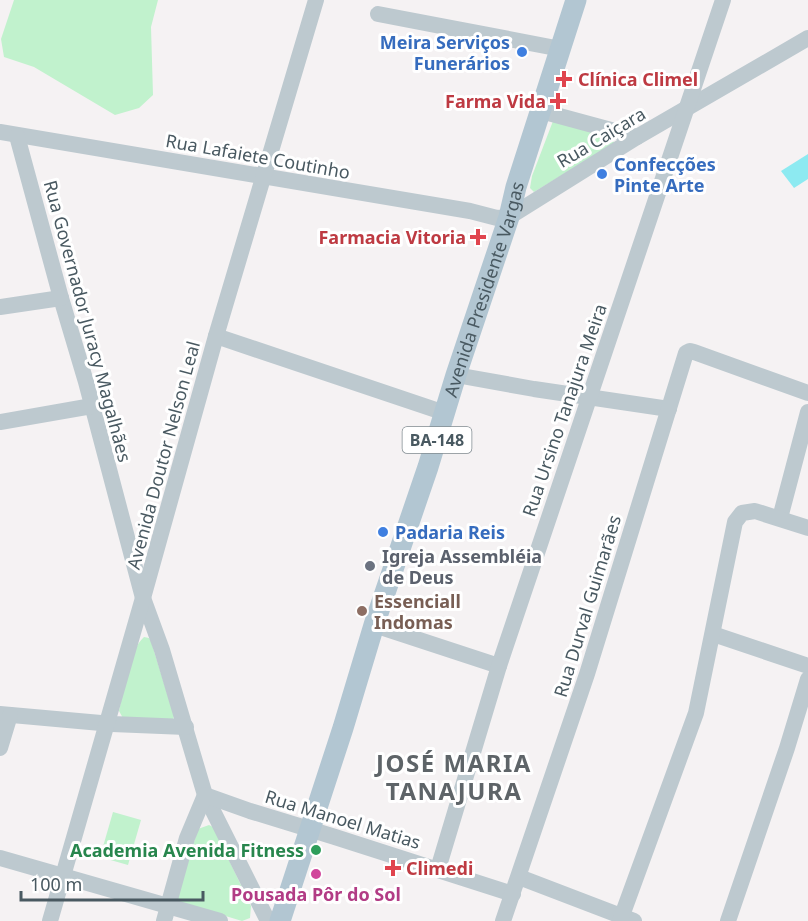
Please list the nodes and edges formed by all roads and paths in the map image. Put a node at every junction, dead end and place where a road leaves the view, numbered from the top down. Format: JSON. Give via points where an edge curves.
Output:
{"nodes":[{"id":1,"x":316,"y":0,"type":"edge"},
{"id":2,"x":576,"y":0,"type":"edge"},
{"id":3,"x":723,"y":0,"type":"edge"},
{"id":4,"x":378,"y":14,"type":"dead end"},
{"id":5,"x":808,"y":38,"type":"edge"},
{"id":6,"x":561,"y":49,"type":"junction"},
{"id":7,"x":686,"y":110,"type":"junction"},
{"id":8,"x":541,"y":111,"type":"junction"},
{"id":9,"x":0,"y":132,"type":"edge"},
{"id":10,"x":17,"y":136,"type":"junction"},
{"id":11,"x":637,"y":137,"type":"junction"},
{"id":12,"x":264,"y":177,"type":"junction"},
{"id":13,"x":509,"y":217,"type":"junction"},
{"id":14,"x":61,"y":298,"type":"junction"},
{"id":15,"x":0,"y":307,"type":"edge"},
{"id":16,"x":216,"y":336,"type":"junction"},
{"id":17,"x":456,"y":375,"type":"junction"},
{"id":18,"x":808,"y":393,"type":"edge"},
{"id":19,"x":588,"y":397,"type":"junction"},
{"id":20,"x":92,"y":406,"type":"junction"},
{"id":21,"x":669,"y":410,"type":"junction"},
{"id":22,"x":808,"y":412,"type":"edge"},
{"id":23,"x":445,"y":413,"type":"junction"},
{"id":24,"x":0,"y":423,"type":"edge"},
{"id":25,"x":780,"y":518,"type":"junction"},
{"id":26,"x":808,"y":528,"type":"edge"},
{"id":27,"x":143,"y":598,"type":"junction"},
{"id":28,"x":374,"y":625,"type":"junction"},
{"id":29,"x":713,"y":634,"type":"junction"},
{"id":30,"x":499,"y":666,"type":"junction"},
{"id":31,"x":808,"y":666,"type":"edge"},
{"id":32,"x":808,"y":679,"type":"edge"},
{"id":33,"x":5,"y":714,"type":"edge"},
{"id":34,"x":107,"y":723,"type":"junction"},
{"id":35,"x":186,"y":727,"type":"junction"},
{"id":36,"x":0,"y":748,"type":"edge"},
{"id":37,"x":205,"y":795,"type":"junction"},
{"id":38,"x":309,"y":830,"type":"junction"},
{"id":39,"x":0,"y":858,"type":"edge"},
{"id":40,"x":438,"y":869,"type":"junction"},
{"id":41,"x":64,"y":876,"type":"junction"},
{"id":42,"x":519,"y":877,"type":"junction"},
{"id":43,"x":509,"y":892,"type":"junction"},
{"id":44,"x":166,"y":913,"type":"edge"},
{"id":45,"x":626,"y":920,"type":"edge"},
{"id":46,"x":50,"y":921,"type":"edge"},
{"id":47,"x":220,"y":921,"type":"edge"},
{"id":48,"x":268,"y":921,"type":"edge"},
{"id":49,"x":280,"y":921,"type":"edge"},
{"id":50,"x":503,"y":921,"type":"edge"},
{"id":51,"x":728,"y":921,"type":"edge"}],
"edges":[{"from":1,"to":12,"type":"street","name":"Avenida Doutor Nelson Leal"},
{"from":2,"to":6,"type":"main road","name":"Avenida Presidente Vargas","number":"BA-148"},
{"from":3,"to":7,"type":"street","name":"Rua Ursino Tanajura Meira"},
{"from":4,"to":6,"type":"street"},
{"from":5,"to":7,"type":"street","name":"Rua Caiçara"},
{"from":6,"to":8,"type":"main road","name":"Avenida Presidente Vargas","number":"BA-148"},
{"from":7,"to":11,"type":"street","name":"Rua Caiçara"},
{"from":7,"to":19,"type":"street","name":"Rua Ursino Tanajura Meira"},
{"from":8,"to":11,"type":"street"},
{"from":8,"to":13,"type":"main road","name":"Avenida Presidente Vargas","number":"BA-148"},
{"from":9,"to":10,"type":"street","name":"Rua Lafaiete Coutinho"},
{"from":10,"to":12,"type":"street","name":"Rua Lafaiete Coutinho"},
{"from":10,"to":14,"type":"street","name":"Rua Governador Juracy Magalhães"},
{"from":11,"to":13,"type":"street","name":"Rua Caiçara"},
{"from":12,"to":13,"type":"street","name":"Rua Lafaiete Coutinho"},
{"from":12,"to":16,"type":"street","name":"Avenida Doutor Nelson Leal"},
{"from":13,"to":17,"type":"main road","name":"Avenida Presidente Vargas","number":"BA-148"},
{"from":14,"to":15,"type":"street"},
{"from":14,"to":20,"type":"street","name":"Rua Governador Juracy Magalhães"},
{"from":16,"to":23,"type":"street"},
{"from":16,"to":27,"type":"street","name":"Avenida Doutor Nelson Leal"},
{"from":17,"to":19,"type":"street"},
{"from":17,"to":23,"type":"main road","name":"Avenida Presidente Vargas","number":"BA-148"},
{"from":18,"to":21,"type":"street","name":"Rua Durval Guimarães","via":[[690,351],[686,353]]},
{"from":19,"to":21,"type":"street"},
{"from":19,"to":30,"type":"street","name":"Rua Ursino Tanajura Meira"},
{"from":20,"to":24,"type":"street"},
{"from":20,"to":27,"type":"street","name":"Rua Governador Juracy Magalhães"},
{"from":21,"to":42,"type":"street","name":"Rua Durval Guimarães"},
{"from":22,"to":25,"type":"street"},
{"from":23,"to":28,"type":"main road","name":"Avenida Presidente Vargas","number":"BA-148"},
{"from":25,"to":26,"type":"street"},
{"from":25,"to":29,"type":"street","via":[[755,511],[738,517]]},
{"from":27,"to":34,"type":"street","name":"Avenida Doutor Nelson Leal"},
{"from":27,"to":35,"type":"street","name":"Rua Governador Juracy Magalhães"},
{"from":28,"to":30,"type":"street"},
{"from":28,"to":38,"type":"main road","name":"Avenida Presidente Vargas","number":"BA-148"},
{"from":29,"to":31,"type":"street"},
{"from":29,"to":45,"type":"street","via":[[696,713]]},
{"from":30,"to":40,"type":"street","name":"Rua Ursino Tanajura Meira"},
{"from":32,"to":51,"type":"street"},
{"from":33,"to":34,"type":"street"},
{"from":33,"to":36,"type":"street"},
{"from":34,"to":35,"type":"street"},
{"from":34,"to":41,"type":"street","name":"Avenida Doutor Nelson Leal"},
{"from":35,"to":37,"type":"street","name":"Rua Governador Juracy Magalhães"},
{"from":37,"to":38,"type":"street","name":"Rua Manoel Matias"},
{"from":37,"to":44,"type":"street","via":[[187,838]]},
{"from":37,"to":48,"type":"street","name":"Rua Governador Juracy Magalhães"},
{"from":38,"to":40,"type":"street","name":"Rua Manoel Matias"},
{"from":38,"to":49,"type":"main road","name":"Avenida Presidente Vargas","number":"BA-148"},
{"from":39,"to":41,"type":"street"},
{"from":40,"to":43,"type":"street","name":"Rua Manoel Matias"},
{"from":41,"to":44,"type":"street"},
{"from":41,"to":46,"type":"street","name":"Avenida Doutor Nelson Leal"},
{"from":42,"to":43,"type":"street","name":"Rua Durval Guimarães"},
{"from":42,"to":45,"type":"street"},
{"from":43,"to":50,"type":"street","name":"Rua Durval Guimarães"},
{"from":44,"to":47,"type":"street"}]}
